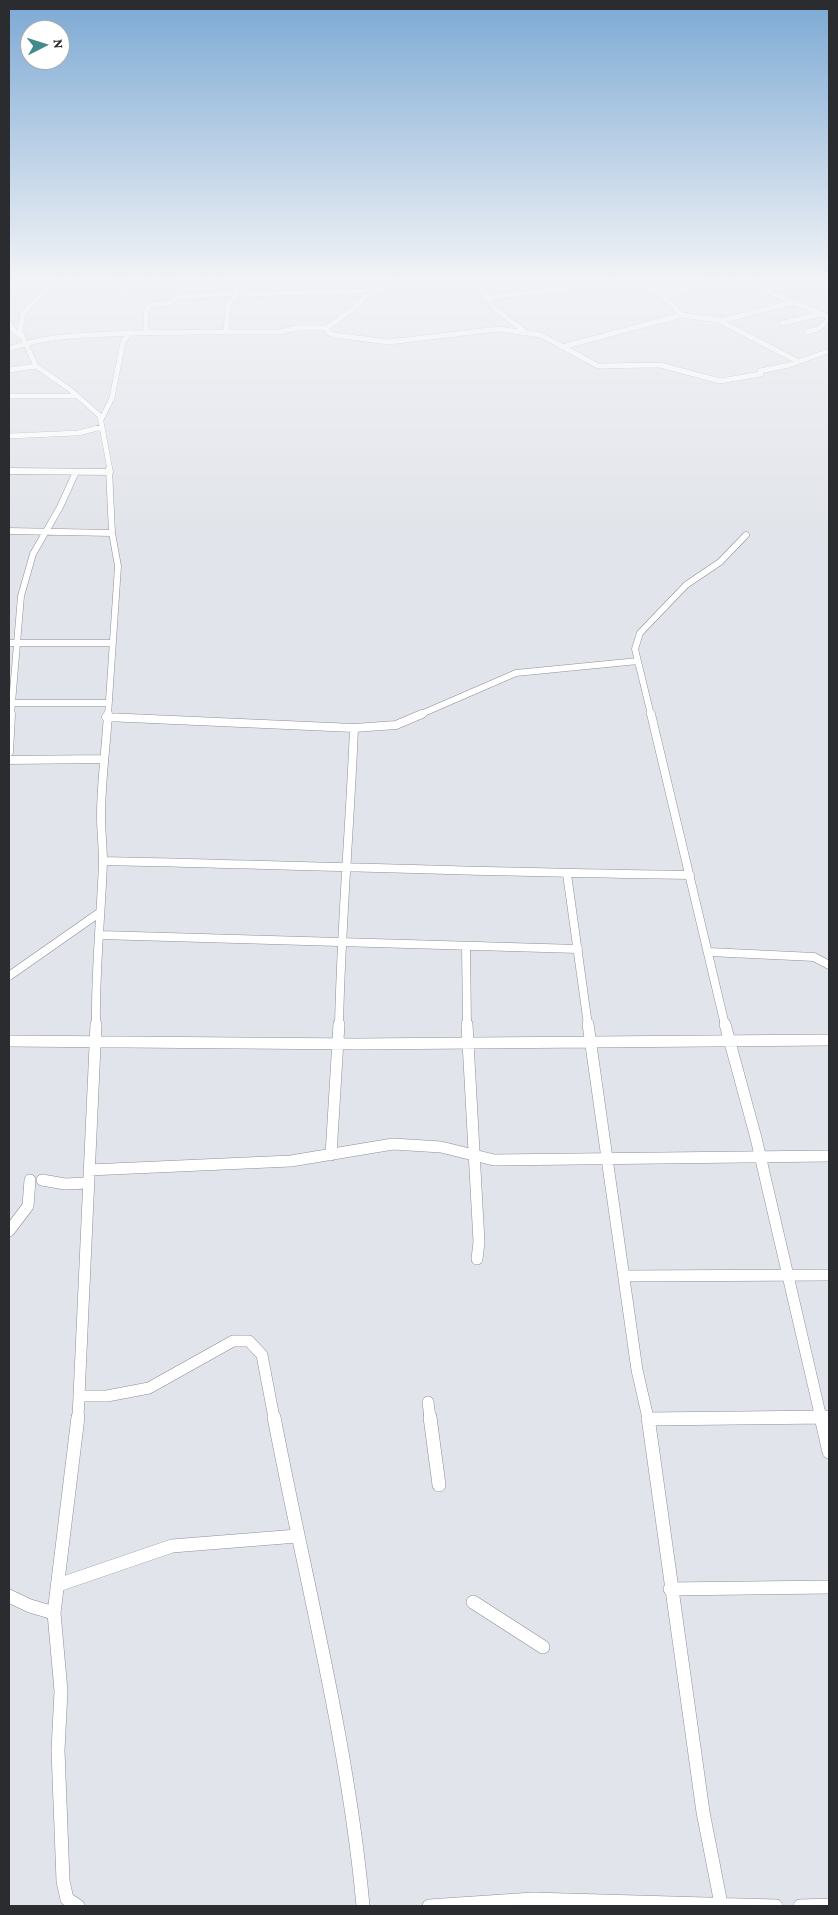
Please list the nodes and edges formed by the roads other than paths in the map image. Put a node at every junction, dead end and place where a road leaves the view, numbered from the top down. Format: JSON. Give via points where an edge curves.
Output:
{"nodes":[{"id":1,"x":118,"y":365,"type":"edge"},
{"id":2,"x":597,"y":365,"type":"edge"},
{"id":3,"x":637,"y":365,"type":"edge"},
{"id":4,"x":661,"y":365,"type":"edge"},
{"id":5,"x":787,"y":365,"type":"edge"},
{"id":6,"x":36,"y":366,"type":"joint"},
{"id":7,"x":9,"y":370,"type":"edge"},
{"id":8,"x":9,"y":396,"type":"edge"},
{"id":9,"x":77,"y":396,"type":"junction"},
{"id":10,"x":101,"y":424,"type":"junction"},
{"id":11,"x":9,"y":436,"type":"edge"},
{"id":12,"x":9,"y":471,"type":"edge"},
{"id":13,"x":76,"y":472,"type":"junction"},
{"id":14,"x":110,"y":472,"type":"junction"},
{"id":15,"x":9,"y":532,"type":"edge"},
{"id":16,"x":44,"y":532,"type":"junction"},
{"id":17,"x":112,"y":533,"type":"junction"},
{"id":18,"x":746,"y":535,"type":"dead end"},
{"id":19,"x":13,"y":643,"type":"edge"},
{"id":20,"x":112,"y":643,"type":"junction"},
{"id":21,"x":638,"y":660,"type":"junction"},
{"id":22,"x":11,"y":703,"type":"edge"},
{"id":23,"x":107,"y":704,"type":"junction"},
{"id":24,"x":106,"y":717,"type":"junction"},
{"id":25,"x":354,"y":728,"type":"junction"},
{"id":26,"x":9,"y":752,"type":"edge"},
{"id":27,"x":104,"y":759,"type":"junction"},
{"id":28,"x":9,"y":760,"type":"edge"},
{"id":29,"x":103,"y":861,"type":"junction"},
{"id":30,"x":348,"y":866,"type":"junction"},
{"id":31,"x":568,"y":874,"type":"junction"},
{"id":32,"x":690,"y":875,"type":"junction"},
{"id":33,"x":99,"y":913,"type":"junction"},
{"id":34,"x":100,"y":936,"type":"junction"},
{"id":35,"x":341,"y":942,"type":"junction"},
{"id":36,"x":466,"y":946,"type":"junction"},
{"id":37,"x":578,"y":949,"type":"junction"},
{"id":38,"x":709,"y":952,"type":"junction"},
{"id":39,"x":829,"y":965,"type":"edge"},
{"id":40,"x":9,"y":976,"type":"edge"},
{"id":41,"x":829,"y":1040,"type":"edge"},
{"id":42,"x":9,"y":1041,"type":"edge"},
{"id":43,"x":728,"y":1041,"type":"junction"},
{"id":44,"x":590,"y":1042,"type":"junction"},
{"id":45,"x":96,"y":1043,"type":"junction"},
{"id":46,"x":338,"y":1043,"type":"junction"},
{"id":47,"x":468,"y":1043,"type":"junction"},
{"id":48,"x":330,"y":1155,"type":"junction"},
{"id":49,"x":474,"y":1155,"type":"junction"},
{"id":50,"x":829,"y":1156,"type":"edge"},
{"id":51,"x":758,"y":1157,"type":"junction"},
{"id":52,"x":607,"y":1158,"type":"junction"},
{"id":53,"x":89,"y":1170,"type":"junction"},
{"id":54,"x":30,"y":1180,"type":"dead end"},
{"id":55,"x":42,"y":1180,"type":"dead end"},
{"id":56,"x":88,"y":1182,"type":"junction"},
{"id":57,"x":9,"y":1232,"type":"edge"},
{"id":58,"x":477,"y":1259,"type":"dead end"},
{"id":59,"x":788,"y":1275,"type":"junction"},
{"id":60,"x":829,"y":1275,"type":"edge"},
{"id":61,"x":624,"y":1276,"type":"junction"},
{"id":62,"x":80,"y":1396,"type":"junction"},
{"id":63,"x":428,"y":1402,"type":"dead end"},
{"id":64,"x":825,"y":1417,"type":"edge"},
{"id":65,"x":648,"y":1419,"type":"junction"},
{"id":66,"x":829,"y":1452,"type":"edge"},
{"id":67,"x":438,"y":1485,"type":"dead end"},
{"id":68,"x":297,"y":1536,"type":"junction"},
{"id":69,"x":58,"y":1585,"type":"junction"},
{"id":70,"x":829,"y":1587,"type":"edge"},
{"id":71,"x":670,"y":1589,"type":"junction"},
{"id":72,"x":9,"y":1596,"type":"edge"},
{"id":73,"x":473,"y":1602,"type":"dead end"},
{"id":74,"x":54,"y":1613,"type":"junction"},
{"id":75,"x":543,"y":1647,"type":"dead end"},
{"id":76,"x":70,"y":1904,"type":"edge"},
{"id":77,"x":721,"y":1904,"type":"junction"},
{"id":78,"x":829,"y":1904,"type":"edge"},
{"id":79,"x":363,"y":1906,"type":"edge"},
{"id":80,"x":429,"y":1906,"type":"edge"},
{"id":81,"x":776,"y":1906,"type":"edge"},
{"id":82,"x":800,"y":1906,"type":"edge"}],
"edges":[{"from":1,"to":10,"type":"street","via":[[112,398]]},
{"from":2,"to":3,"type":"street"},
{"from":4,"to":5,"type":"street","via":[[720,381],[755,376],[761,374],[760,371]]},
{"from":6,"to":7,"type":"street"},
{"from":6,"to":9,"type":"street"},
{"from":8,"to":9,"type":"street"},
{"from":9,"to":10,"type":"street","via":[[98,414]]},
{"from":10,"to":11,"type":"street","via":[[68,434]]},
{"from":10,"to":14,"type":"street"},
{"from":12,"to":13,"type":"street"},
{"from":13,"to":14,"type":"street"},
{"from":13,"to":16,"type":"street"},
{"from":14,"to":17,"type":"street"},
{"from":15,"to":16,"type":"street"},
{"from":16,"to":17,"type":"street"},
{"from":16,"to":19,"type":"street","via":[[33,554],[23,589]]},
{"from":17,"to":20,"type":"street","via":[[118,568]]},
{"from":18,"to":21,"type":"street","via":[[720,562],[686,585],[640,634],[635,649]]},
{"from":19,"to":20,"type":"street"},
{"from":19,"to":22,"type":"street"},
{"from":20,"to":23,"type":"street"},
{"from":21,"to":25,"type":"street","via":[[516,673],[396,725]]},
{"from":21,"to":32,"type":"street"},
{"from":22,"to":23,"type":"street"},
{"from":22,"to":26,"type":"street"},
{"from":23,"to":24,"type":"street"},
{"from":24,"to":25,"type":"street"},
{"from":24,"to":27,"type":"street"},
{"from":25,"to":30,"type":"street"},
{"from":27,"to":28,"type":"street"},
{"from":27,"to":29,"type":"street","via":[[100,816]]},
{"from":29,"to":30,"type":"street"},
{"from":29,"to":33,"type":"street"},
{"from":30,"to":31,"type":"street"},
{"from":30,"to":35,"type":"street"},
{"from":31,"to":32,"type":"street"},
{"from":31,"to":37,"type":"street"},
{"from":32,"to":38,"type":"street"},
{"from":33,"to":34,"type":"street"},
{"from":33,"to":40,"type":"street"},
{"from":34,"to":35,"type":"street"},
{"from":34,"to":45,"type":"street","via":[[95,986]]},
{"from":35,"to":36,"type":"street"},
{"from":35,"to":46,"type":"street"},
{"from":36,"to":37,"type":"street"},
{"from":36,"to":47,"type":"street"},
{"from":37,"to":44,"type":"street"},
{"from":38,"to":39,"type":"street","via":[[814,957]]},
{"from":38,"to":43,"type":"street"},
{"from":41,"to":43,"type":"street"},
{"from":42,"to":45,"type":"street"},
{"from":43,"to":44,"type":"street"},
{"from":43,"to":51,"type":"street","via":[[756,1138]]},
{"from":44,"to":47,"type":"street"},
{"from":44,"to":52,"type":"street"},
{"from":45,"to":46,"type":"street"},
{"from":45,"to":53,"type":"street"},
{"from":46,"to":47,"type":"street"},
{"from":46,"to":48,"type":"street"},
{"from":47,"to":49,"type":"street"},
{"from":48,"to":49,"type":"street","via":[[360,1148],[406,1144]]},
{"from":48,"to":53,"type":"street","via":[[291,1161]]},
{"from":49,"to":52,"type":"street","via":[[494,1160]]},
{"from":49,"to":58,"type":"street"},
{"from":50,"to":51,"type":"street"},
{"from":51,"to":52,"type":"street"},
{"from":51,"to":59,"type":"street"},
{"from":52,"to":61,"type":"street"},
{"from":53,"to":56,"type":"street"},
{"from":54,"to":57,"type":"street","via":[[28,1206]]},
{"from":55,"to":56,"type":"street","via":[[64,1184]]},
{"from":56,"to":62,"type":"street"},
{"from":59,"to":60,"type":"street"},
{"from":59,"to":61,"type":"street"},
{"from":59,"to":64,"type":"street"},
{"from":61,"to":65,"type":"street","via":[[637,1370]]},
{"from":62,"to":68,"type":"street","via":[[107,1396],[149,1388],[226,1344],[240,1340],[253,1343],[262,1356]]},
{"from":62,"to":69,"type":"street"},
{"from":63,"to":67,"type":"street"},
{"from":64,"to":65,"type":"street"},
{"from":64,"to":66,"type":"street"},
{"from":65,"to":71,"type":"street"},
{"from":68,"to":69,"type":"street","via":[[172,1546]]},
{"from":68,"to":79,"type":"street","via":[[337,1716],[358,1850]]},
{"from":69,"to":74,"type":"street"},
{"from":70,"to":71,"type":"street"},
{"from":71,"to":77,"type":"street","via":[[702,1812]]},
{"from":72,"to":74,"type":"street"},
{"from":73,"to":75,"type":"street"},
{"from":74,"to":76,"type":"street","via":[[61,1691],[58,1750],[63,1881]]},
{"from":77,"to":80,"type":"street","via":[[533,1899]]},
{"from":77,"to":81,"type":"street"},
{"from":78,"to":82,"type":"street"}]}
